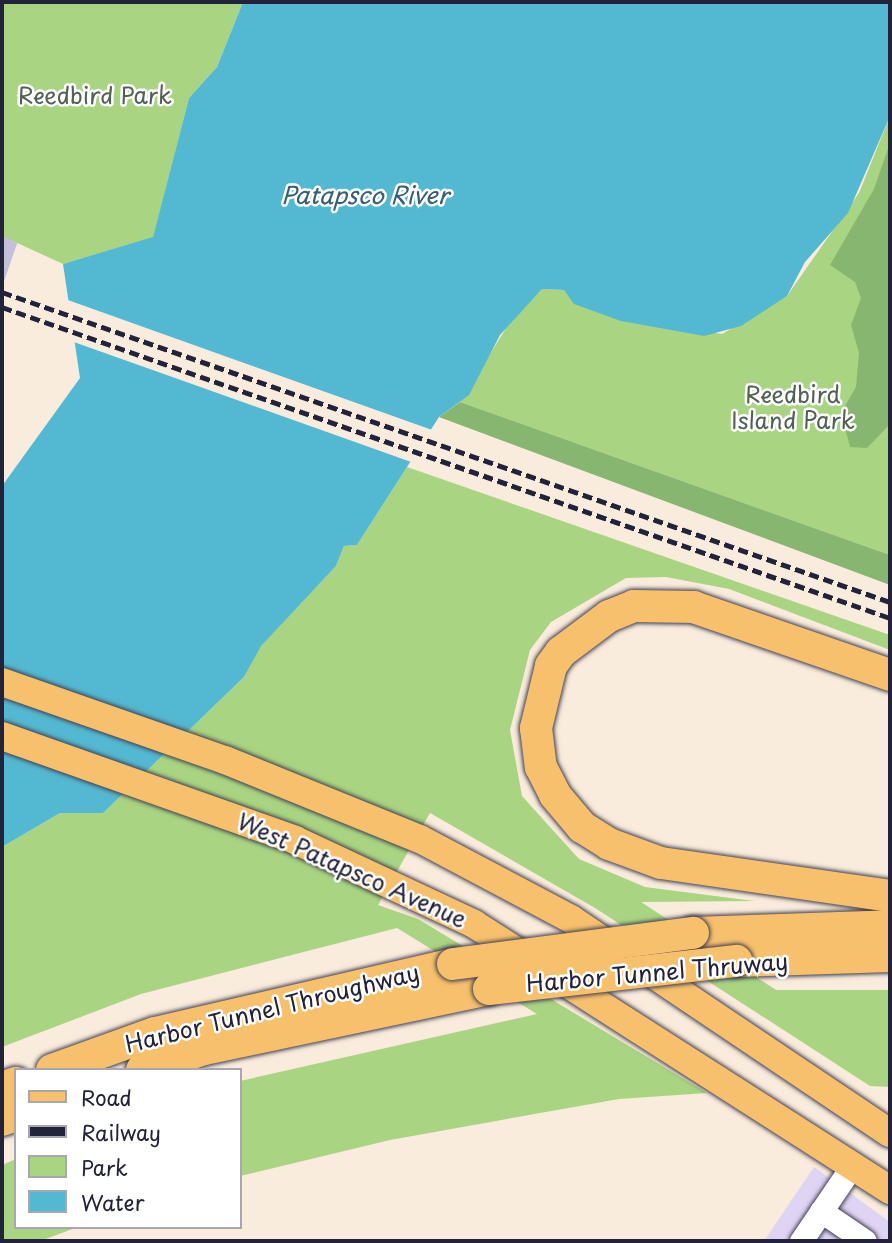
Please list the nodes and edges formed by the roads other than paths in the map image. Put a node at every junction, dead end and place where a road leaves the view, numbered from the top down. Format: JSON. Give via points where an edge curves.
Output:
{"nodes":[{"id":1,"x":890,"y":675,"type":"edge"},
{"id":2,"x":2,"y":682,"type":"edge"},
{"id":3,"x":2,"y":736,"type":"edge"},
{"id":4,"x":890,"y":896,"type":"edge"},
{"id":5,"x":890,"y":926,"type":"edge"},
{"id":6,"x":890,"y":956,"type":"edge"},
{"id":7,"x":453,"y":964,"type":"joint"},
{"id":8,"x":426,"y":1000,"type":"joint"},
{"id":9,"x":58,"y":1068,"type":"edge"},
{"id":10,"x":148,"y":1068,"type":"edge"},
{"id":11,"x":890,"y":1133,"type":"edge"},
{"id":12,"x":852,"y":1166,"type":"junction"},
{"id":13,"x":890,"y":1190,"type":"edge"},
{"id":14,"x":821,"y":1211,"type":"junction"},
{"id":15,"x":801,"y":1241,"type":"edge"},
{"id":16,"x":865,"y":1241,"type":"edge"}],
"edges":[{"from":1,"to":4,"type":"highway","via":[[694,607],[634,606],[609,615],[561,652],[551,666],[536,728],[541,767],[555,795],[582,827],[609,844],[661,863]]},
{"from":2,"to":11,"type":"main road","via":[[225,760],[421,839],[571,919]]},
{"from":3,"to":12,"type":"main road","name":"West Patapsco Avenue","via":[[295,840],[399,887],[545,966]]},
{"from":5,"to":7,"type":"highway","name":"Harbor Tunnel Thruway","bridge":true,"via":[[693,933]]},
{"from":6,"to":8,"type":"highway","name":"Harbor Tunnel Thruway","bridge":true,"via":[[736,961]]},
{"from":7,"to":9,"type":"highway","name":"Harbor Tunnel Throughway","via":[[155,1033]]},
{"from":8,"to":10,"type":"highway","name":"Harbor Tunnel Throughway","via":[[204,1049]]},
{"from":12,"to":13,"type":"main road","name":"West Patapsco Avenue"},
{"from":12,"to":14,"type":"lane"},
{"from":14,"to":15,"type":"lane"},
{"from":14,"to":16,"type":"lane"}]}
